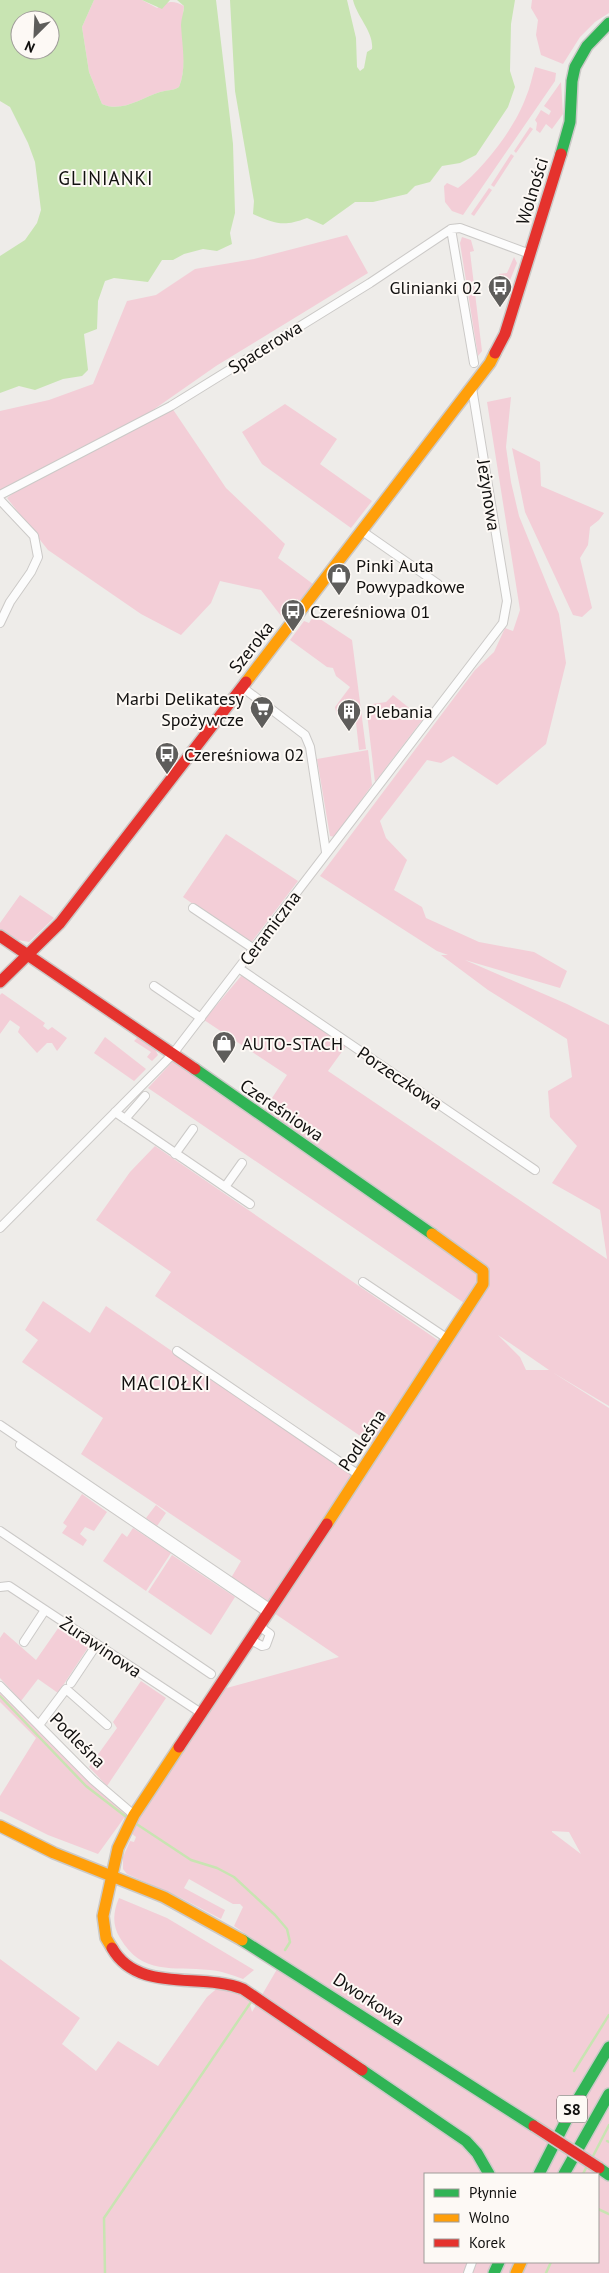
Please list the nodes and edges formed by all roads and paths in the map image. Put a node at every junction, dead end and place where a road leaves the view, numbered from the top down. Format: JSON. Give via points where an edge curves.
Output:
{"nodes":[{"id":1,"x":609,"y":24,"type":"edge"},
{"id":2,"x":451,"y":229,"type":"junction"},
{"id":3,"x":530,"y":254,"type":"junction"},
{"id":4,"x":474,"y":363,"type":"dead end"},
{"id":5,"x":483,"y":372,"type":"joint"},
{"id":6,"x":472,"y":388,"type":"junction"},
{"id":7,"x":0,"y":495,"type":"edge"},
{"id":8,"x":0,"y":500,"type":"edge"},
{"id":9,"x":362,"y":531,"type":"junction"},
{"id":10,"x":438,"y":584,"type":"dead end"},
{"id":11,"x":507,"y":601,"type":"joint"},
{"id":12,"x":0,"y":622,"type":"edge"},
{"id":13,"x":242,"y":687,"type":"junction"},
{"id":14,"x":326,"y":852,"type":"junction"},
{"id":15,"x":193,"y":908,"type":"dead end"},
{"id":16,"x":0,"y":936,"type":"edge"},
{"id":17,"x":254,"y":949,"type":"junction"},
{"id":18,"x":28,"y":955,"type":"junction"},
{"id":19,"x":240,"y":969,"type":"junction"},
{"id":20,"x":0,"y":982,"type":"edge"},
{"id":21,"x":154,"y":986,"type":"dead end"},
{"id":22,"x":202,"y":1018,"type":"junction"},
{"id":23,"x":172,"y":1056,"type":"junction"},
{"id":24,"x":144,"y":1096,"type":"dead end"},
{"id":25,"x":115,"y":1112,"type":"junction"},
{"id":26,"x":125,"y":1119,"type":"junction"},
{"id":27,"x":193,"y":1129,"type":"dead end"},
{"id":28,"x":176,"y":1154,"type":"junction"},
{"id":29,"x":242,"y":1163,"type":"dead end"},
{"id":30,"x":535,"y":1170,"type":"dead end"},
{"id":31,"x":225,"y":1187,"type":"junction"},
{"id":32,"x":250,"y":1204,"type":"dead end"},
{"id":33,"x":0,"y":1228,"type":"edge"},
{"id":34,"x":363,"y":1282,"type":"dead end"},
{"id":35,"x":483,"y":1284,"type":"joint"},
{"id":36,"x":448,"y":1339,"type":"junction"},
{"id":37,"x":177,"y":1351,"type":"dead end"},
{"id":38,"x":0,"y":1424,"type":"edge"},
{"id":39,"x":0,"y":1431,"type":"edge"},
{"id":40,"x":359,"y":1474,"type":"junction"},
{"id":41,"x":0,"y":1531,"type":"edge"},
{"id":42,"x":0,"y":1587,"type":"edge"},
{"id":43,"x":45,"y":1610,"type":"junction"},
{"id":44,"x":269,"y":1611,"type":"junction"},
{"id":45,"x":259,"y":1626,"type":"junction"},
{"id":46,"x":250,"y":1640,"type":"junction"},
{"id":47,"x":24,"y":1642,"type":"dead end"},
{"id":48,"x":97,"y":1644,"type":"junction"},
{"id":49,"x":211,"y":1674,"type":"dead end"},
{"id":50,"x":71,"y":1683,"type":"dead end"},
{"id":51,"x":0,"y":1686,"type":"edge"},
{"id":52,"x":201,"y":1713,"type":"junction"},
{"id":53,"x":107,"y":1725,"type":"dead end"},
{"id":54,"x":39,"y":1726,"type":"junction"},
{"id":55,"x":134,"y":1815,"type":"junction"},
{"id":56,"x":0,"y":1826,"type":"edge"},
{"id":57,"x":111,"y":1876,"type":"junction"},
{"id":58,"x":609,"y":2047,"type":"edge"},
{"id":59,"x":609,"y":2094,"type":"edge"},
{"id":60,"x":489,"y":2173,"type":"edge"},
{"id":61,"x":540,"y":2173,"type":"edge"},
{"id":62,"x":565,"y":2173,"type":"edge"},
{"id":63,"x":609,"y":2175,"type":"edge"}],
"edges":[{"from":1,"to":3,"type":"main road","name":"Wolności","via":[[588,43],[574,74],[571,124]]},
{"from":2,"to":3,"type":"street","via":[[460,228]]},
{"from":2,"to":4,"type":"street"},
{"from":2,"to":7,"type":"street","name":"Spacerowa","via":[[171,406]]},
{"from":3,"to":5,"type":"main road","name":"Wolności","via":[[505,334]]},
{"from":5,"to":6,"type":"main road","name":"Szeroka"},
{"from":6,"to":9,"type":"main road","name":"Szeroka"},
{"from":6,"to":11,"type":"street","name":"Jeżynowa"},
{"from":8,"to":12,"type":"street","via":[[34,536],[38,557]]},
{"from":9,"to":10,"type":"street"},
{"from":9,"to":13,"type":"main road","name":"Szeroka"},
{"from":11,"to":14,"type":"street","name":"Ceramiczna","via":[[502,622]]},
{"from":13,"to":14,"type":"street","via":[[305,736],[310,747]]},
{"from":13,"to":18,"type":"main road","name":"Szeroka","via":[[66,916]]},
{"from":14,"to":17,"type":"street","name":"Ceramiczna"},
{"from":15,"to":17,"type":"street"},
{"from":16,"to":18,"type":"main road","name":"Czereśniowa"},
{"from":17,"to":19,"type":"street","name":"Ceramiczna"},
{"from":18,"to":20,"type":"main road","name":"Szeroka"},
{"from":18,"to":23,"type":"main road","name":"Czereśniowa"},
{"from":19,"to":22,"type":"street","name":"Ceramiczna"},
{"from":19,"to":30,"type":"street","name":"Porzeczkowa"},
{"from":21,"to":22,"type":"street"},
{"from":22,"to":23,"type":"street","name":"Ceramiczna"},
{"from":23,"to":25,"type":"street","name":"Ceramiczna"},
{"from":23,"to":35,"type":"main road","name":"Czereśniowa","via":[[465,1257],[483,1271]]},
{"from":24,"to":26,"type":"street"},
{"from":25,"to":26,"type":"street"},
{"from":25,"to":33,"type":"street","name":"Ceramiczna"},
{"from":26,"to":28,"type":"street"},
{"from":27,"to":28,"type":"street"},
{"from":28,"to":31,"type":"street"},
{"from":29,"to":31,"type":"street"},
{"from":31,"to":32,"type":"street"},
{"from":34,"to":36,"type":"street"},
{"from":35,"to":36,"type":"main road","name":"Podleśna"},
{"from":36,"to":40,"type":"main road","name":"Podleśna"},
{"from":37,"to":40,"type":"street"},
{"from":38,"to":44,"type":"street"},
{"from":39,"to":44,"type":"street"},
{"from":40,"to":44,"type":"main road","name":"Podleśna"},
{"from":41,"to":49,"type":"street"},
{"from":42,"to":43,"type":"street","name":"Żurawinowa","via":[[9,1586]]},
{"from":43,"to":47,"type":"street"},
{"from":43,"to":48,"type":"street","name":"Żurawinowa"},
{"from":44,"to":45,"type":"main road","name":"Podleśna"},
{"from":45,"to":46,"type":"main road","name":"Podleśna"},
{"from":45,"to":46,"type":"street","via":[[270,1634],[266,1645]]},
{"from":46,"to":52,"type":"main road","name":"Podleśna"},
{"from":48,"to":50,"type":"street"},
{"from":48,"to":52,"type":"street","name":"Żurawinowa"},
{"from":51,"to":54,"type":"street","name":"Podleśna"},
{"from":52,"to":55,"type":"main road","name":"Podleśna"},
{"from":53,"to":54,"type":"street","via":[[66,1689]]},
{"from":54,"to":55,"type":"street","name":"Podleśna","via":[[114,1800]]},
{"from":55,"to":57,"type":"main road","name":"Podleśna","via":[[122,1837]]},
{"from":56,"to":57,"type":"main road","name":"Dworkowa"},
{"from":57,"to":60,"type":"main road","via":[[103,1907],[104,1928],[110,1947],[125,1964],[150,1977],[228,1983],[244,1989],[466,2141]]},
{"from":57,"to":63,"type":"main road","name":"Dworkowa","bridge":true,"via":[[164,1897],[226,1929]]},
{"from":58,"to":61,"type":"main road","number":"S8"},
{"from":59,"to":62,"type":"main road","number":"S8"}]}
